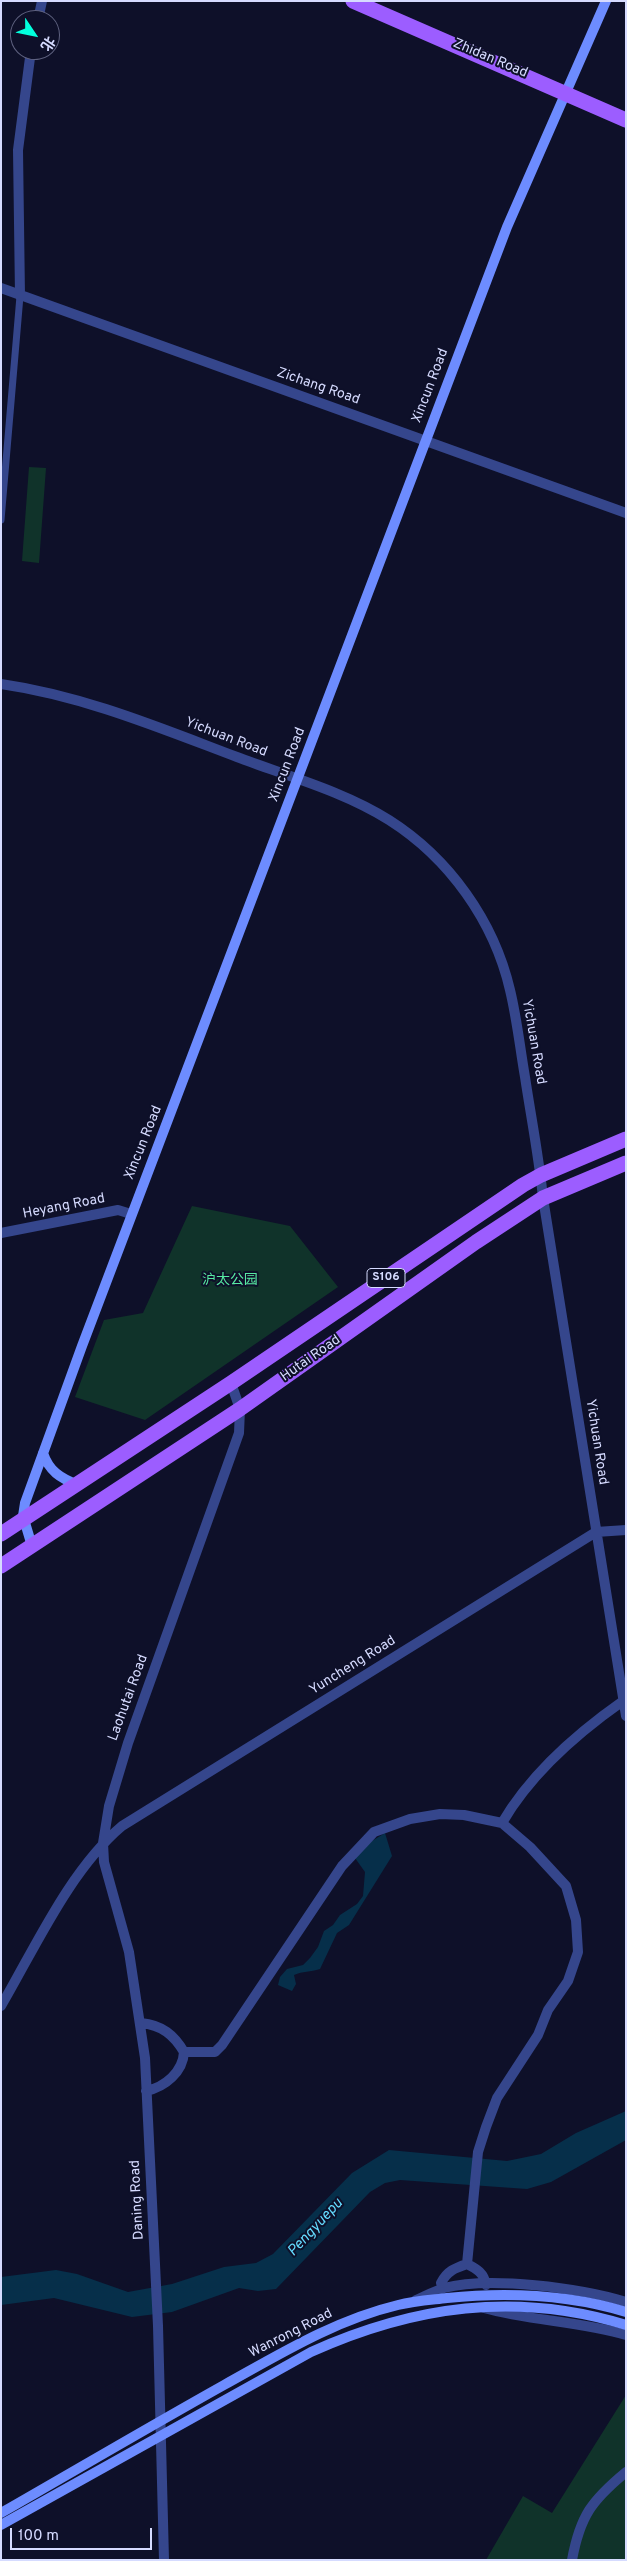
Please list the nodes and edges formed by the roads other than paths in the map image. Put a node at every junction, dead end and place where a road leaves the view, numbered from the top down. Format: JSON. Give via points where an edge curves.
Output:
{"nodes":[{"id":1,"x":353,"y":1,"type":"edge"},
{"id":2,"x":378,"y":1,"type":"edge"},
{"id":3,"x":606,"y":1,"type":"edge"},
{"id":4,"x":30,"y":60,"type":"edge"},
{"id":5,"x":567,"y":88,"type":"junction"},
{"id":6,"x":626,"y":109,"type":"edge"},
{"id":7,"x":626,"y":120,"type":"edge"},
{"id":8,"x":1,"y":288,"type":"edge"},
{"id":9,"x":20,"y":296,"type":"junction"},
{"id":10,"x":425,"y":440,"type":"junction"},
{"id":11,"x":626,"y":513,"type":"edge"},
{"id":12,"x":1,"y":520,"type":"edge"},
{"id":13,"x":1,"y":684,"type":"edge"},
{"id":14,"x":297,"y":780,"type":"junction"},
{"id":15,"x":626,"y":1139,"type":"edge"},
{"id":16,"x":626,"y":1163,"type":"edge"},
{"id":17,"x":541,"y":1175,"type":"junction"},
{"id":18,"x":543,"y":1198,"type":"junction"},
{"id":19,"x":131,"y":1214,"type":"junction"},
{"id":20,"x":1,"y":1233,"type":"edge"},
{"id":21,"x":231,"y":1383,"type":"junction"},
{"id":22,"x":240,"y":1409,"type":"junction"},
{"id":23,"x":42,"y":1453,"type":"junction"},
{"id":24,"x":78,"y":1485,"type":"junction"},
{"id":25,"x":24,"y":1520,"type":"junction"},
{"id":26,"x":626,"y":1530,"type":"edge"},
{"id":27,"x":596,"y":1532,"type":"junction"},
{"id":28,"x":1,"y":1534,"type":"edge"},
{"id":29,"x":32,"y":1546,"type":"junction"},
{"id":30,"x":1,"y":1566,"type":"edge"},
{"id":31,"x":623,"y":1702,"type":"junction"},
{"id":32,"x":626,"y":1716,"type":"edge"},
{"id":33,"x":502,"y":1823,"type":"junction"},
{"id":34,"x":103,"y":1843,"type":"junction"},
{"id":35,"x":1,"y":2006,"type":"edge"},
{"id":36,"x":141,"y":2023,"type":"junction"},
{"id":37,"x":184,"y":2052,"type":"junction"},
{"id":38,"x":146,"y":2091,"type":"junction"},
{"id":39,"x":467,"y":2264,"type":"junction"},
{"id":40,"x":486,"y":2285,"type":"junction"},
{"id":41,"x":444,"y":2288,"type":"junction"},
{"id":42,"x":413,"y":2302,"type":"junction"},
{"id":43,"x":626,"y":2302,"type":"edge"},
{"id":44,"x":480,"y":2307,"type":"junction"},
{"id":45,"x":626,"y":2312,"type":"edge"},
{"id":46,"x":626,"y":2325,"type":"edge"},
{"id":47,"x":626,"y":2335,"type":"edge"},
{"id":48,"x":160,"y":2421,"type":"junction"},
{"id":49,"x":160,"y":2437,"type":"junction"},
{"id":50,"x":626,"y":2472,"type":"edge"},
{"id":51,"x":1,"y":2513,"type":"edge"},
{"id":52,"x":1,"y":2525,"type":"edge"},
{"id":53,"x":164,"y":2560,"type":"edge"},
{"id":54,"x":572,"y":2560,"type":"edge"}],
"edges":[{"from":1,"to":5,"type":"main road","name":"Zhidan Road"},
{"from":2,"to":5,"type":"main road","name":"Zhidan Road"},
{"from":3,"to":5,"type":"main road","name":"Xincun Road"},
{"from":4,"to":9,"type":"street","via":[[18,150]]},
{"from":5,"to":6,"type":"main road","name":"Zhidan Road"},
{"from":5,"to":7,"type":"main road","name":"Zhidan Road"},
{"from":5,"to":10,"type":"main road","name":"Xincun Road","via":[[507,227]]},
{"from":8,"to":9,"type":"street","name":"Zichang Road"},
{"from":9,"to":10,"type":"street","name":"Zichang Road"},
{"from":9,"to":12,"type":"street"},
{"from":10,"to":11,"type":"street","name":"Zichang Road"},
{"from":10,"to":14,"type":"main road","name":"Xincun Road"},
{"from":13,"to":14,"type":"street","name":"Yichuan Road","via":[[57,695],[124,714]]},
{"from":14,"to":17,"type":"street","name":"Yichuan Road","via":[[372,811],[400,828],[442,864],[473,904],[498,953],[510,990]]},
{"from":14,"to":19,"type":"main road","name":"Xincun Road"},
{"from":15,"to":17,"type":"main road","name":"Hutai Road","number":"S106"},
{"from":16,"to":18,"type":"main road","name":"Hutai Road","number":"S106"},
{"from":17,"to":18,"type":"street","name":"Yichuan Road"},
{"from":17,"to":21,"type":"main road","name":"Hutai Road","number":"S106"},
{"from":18,"to":22,"type":"main road","name":"Hutai Road","number":"S106"},
{"from":18,"to":27,"type":"street","name":"Yichuan Road"},
{"from":19,"to":20,"type":"street","name":"Heyang Road","via":[[118,1210]]},
{"from":19,"to":23,"type":"main road","name":"Xincun Road"},
{"from":21,"to":22,"type":"street","name":"Laohutai Road"},
{"from":21,"to":24,"type":"main road","name":"Hutai Road","number":"S106"},
{"from":22,"to":29,"type":"main road","name":"Hutai Road","number":"S106"},
{"from":22,"to":34,"type":"street","name":"Laohutai Road","via":[[239,1433],[115,1782]]},
{"from":23,"to":24,"type":"main road","via":[[47,1466],[61,1478]]},
{"from":23,"to":25,"type":"main road","name":"Xincun Road","via":[[25,1503]]},
{"from":24,"to":25,"type":"main road","name":"Hutai Road","number":"S106"},
{"from":25,"to":28,"type":"main road","name":"Hutai Road","number":"S106"},
{"from":25,"to":29,"type":"main road","name":"Xincun Road"},
{"from":26,"to":27,"type":"street","name":"Yuncheng Road"},
{"from":27,"to":31,"type":"street","name":"Yichuan Road"},
{"from":27,"to":34,"type":"street","name":"Yuncheng Road","via":[[133,1819]]},
{"from":29,"to":30,"type":"main road","name":"Hutai Road","number":"S106"},
{"from":31,"to":32,"type":"street","name":"Yichuan Road"},
{"from":31,"to":33,"type":"street","via":[[562,1750]]},
{"from":33,"to":37,"type":"street","via":[[440,1814],[410,1819],[374,1832],[342,1866],[222,2045],[215,2052]]},
{"from":33,"to":39,"type":"street","via":[[530,1846],[566,1886],[576,1920],[578,1952],[568,1981],[548,2010],[538,2035],[496,2098],[478,2152]]},
{"from":34,"to":35,"type":"street","name":"Laohutai Road","via":[[82,1868]]},
{"from":34,"to":36,"type":"street","name":"Daning Road","via":[[104,1862],[129,1952]]},
{"from":36,"to":37,"type":"street","via":[[160,2026]]},
{"from":36,"to":38,"type":"street","name":"Daning Road"},
{"from":37,"to":38,"type":"street","via":[[184,2062],[165,2084]]},
{"from":38,"to":48,"type":"street","name":"Daning Road"},
{"from":39,"to":40,"type":"street","via":[[481,2272]]},
{"from":39,"to":41,"type":"street","via":[[445,2275]]},
{"from":40,"to":41,"type":"street"},
{"from":40,"to":43,"type":"street","via":[[550,2287]]},
{"from":41,"to":42,"type":"street"},
{"from":42,"to":45,"type":"main road","name":"Wanrong Road","via":[[516,2294],[583,2302]]},
{"from":42,"to":48,"type":"main road","name":"Wanrong Road","via":[[351,2320],[305,2340]]},
{"from":44,"to":46,"type":"main road","name":"Wanrong Road","via":[[548,2308]]},
{"from":44,"to":47,"type":"street","via":[[513,2316],[578,2323]]},
{"from":44,"to":49,"type":"main road","name":"Wanrong Road","via":[[417,2315],[349,2335],[311,2352]]},
{"from":48,"to":49,"type":"street","name":"Daning Road"},
{"from":48,"to":51,"type":"main road","name":"Wanrong Road"},
{"from":49,"to":52,"type":"main road","name":"Wanrong Road"},
{"from":49,"to":53,"type":"street","name":"Daning Road"},
{"from":50,"to":54,"type":"street","via":[[597,2496],[577,2533]]}]}
